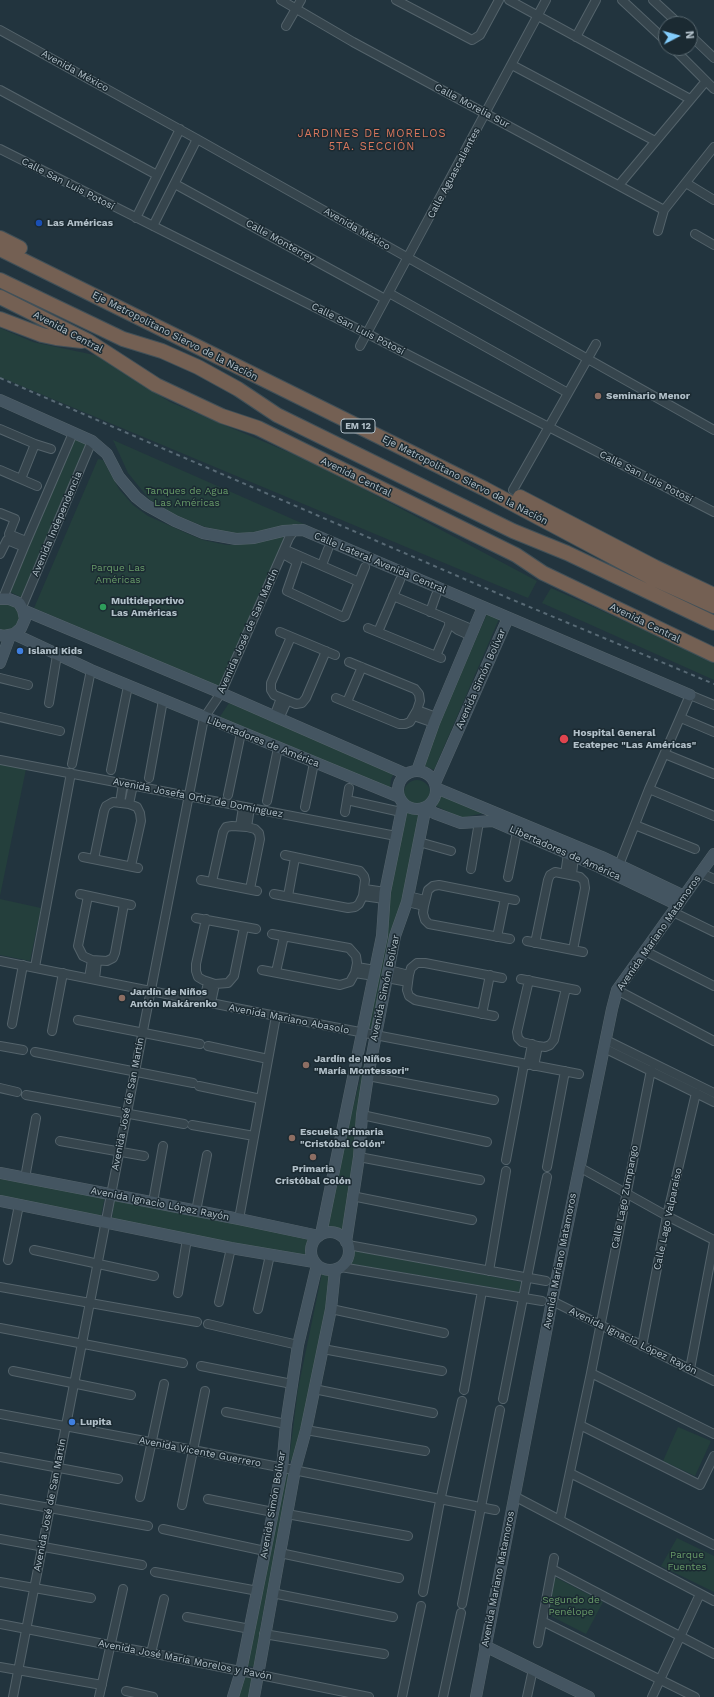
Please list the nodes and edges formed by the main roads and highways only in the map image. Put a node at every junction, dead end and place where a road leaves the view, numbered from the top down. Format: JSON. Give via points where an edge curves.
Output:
{"nodes":[{"id":1,"x":0,"y":238,"type":"edge"},
{"id":2,"x":0,"y":249,"type":"edge"},
{"id":3,"x":0,"y":280,"type":"edge"},
{"id":4,"x":0,"y":297,"type":"edge"},
{"id":5,"x":0,"y":319,"type":"edge"},
{"id":6,"x":88,"y":341,"type":"junction"},
{"id":7,"x":0,"y":400,"type":"edge"},
{"id":8,"x":714,"y":595,"type":"edge"},
{"id":9,"x":2,"y":599,"type":"edge"},
{"id":10,"x":714,"y":606,"type":"edge"},
{"id":11,"x":483,"y":607,"type":"junction"},
{"id":12,"x":23,"y":609,"type":"junction"},
{"id":13,"x":508,"y":618,"type":"junction"},
{"id":14,"x":714,"y":623,"type":"edge"},
{"id":15,"x":8,"y":635,"type":"edge"},
{"id":16,"x":714,"y":655,"type":"edge"},
{"id":17,"x":0,"y":663,"type":"edge"},
{"id":18,"x":690,"y":695,"type":"road end"},
{"id":19,"x":417,"y":770,"type":"junction"},
{"id":20,"x":406,"y":774,"type":"junction"},
{"id":21,"x":436,"y":786,"type":"junction"},
{"id":22,"x":401,"y":804,"type":"junction"},
{"id":23,"x":425,"y":808,"type":"junction"},
{"id":24,"x":714,"y":854,"type":"edge"},
{"id":25,"x":684,"y":896,"type":"junction"},
{"id":26,"x":675,"y":908,"type":"junction"},
{"id":27,"x":0,"y":1173,"type":"edge"},
{"id":28,"x":0,"y":1201,"type":"edge"},
{"id":29,"x":320,"y":1235,"type":"junction"},
{"id":30,"x":347,"y":1243,"type":"junction"},
{"id":31,"x":316,"y":1264,"type":"junction"},
{"id":32,"x":338,"y":1268,"type":"junction"},
{"id":33,"x":485,"y":1646,"type":"junction"},
{"id":34,"x":233,"y":1697,"type":"edge"},
{"id":35,"x":254,"y":1697,"type":"edge"},
{"id":36,"x":476,"y":1697,"type":"edge"},
{"id":37,"x":589,"y":1697,"type":"edge"}],
"edges":[{"from":1,"to":8,"type":"highway","name":"Eje Metropolitano Siervo de la Nación","number":"EM 12"},
{"from":2,"to":10,"type":"highway","name":"Eje Metropolitano Siervo de la Nación","number":"EM 12","via":[[485,489],[652,578]]},
{"from":3,"to":14,"type":"highway","name":"Avenida Central","via":[[123,339],[162,351],[198,368],[284,418],[513,531],[567,553]]},
{"from":4,"to":6,"type":"highway","name":"Avenida Central"},
{"from":5,"to":6,"type":"highway","via":[[49,337]]},
{"from":6,"to":16,"type":"highway","name":"Avenida Central","via":[[156,385],[222,416],[258,428],[516,555],[543,573]]},
{"from":7,"to":11,"type":"main road","name":"Calle Lateral Avenida Central","via":[[92,441],[107,454],[119,477],[136,497],[175,521],[203,533],[236,539],[254,538],[283,530],[304,530]]},
{"from":9,"to":12,"type":"main road","via":[[14,600]]},
{"from":11,"to":13,"type":"main road","name":"Calle Lateral Avenida Central"},
{"from":11,"to":19,"type":"main road","via":[[435,720]]},
{"from":12,"to":15,"type":"main road","via":[[24,624]]},
{"from":12,"to":20,"type":"main road"},
{"from":13,"to":18,"type":"main road","name":"Calle Lateral Avenida Central"},
{"from":13,"to":21,"type":"main road","name":"Avenida Simón Bolívar"},
{"from":15,"to":17,"type":"main road"},
{"from":15,"to":22,"type":"main road","name":"Libertadores de América","via":[[314,763]]},
{"from":19,"to":20,"type":"main road"},
{"from":19,"to":21,"type":"main road","via":[[431,777]]},
{"from":20,"to":22,"type":"main road","via":[[398,784]]},
{"from":21,"to":23,"type":"main road","via":[[434,799]]},
{"from":21,"to":25,"type":"main road","name":"Libertadores de América"},
{"from":22,"to":23,"type":"main road","via":[[412,809]]},
{"from":22,"to":29,"type":"main road","name":"Avenida Simón Bolívar","via":[[384,896],[382,936]]},
{"from":23,"to":26,"type":"main road","name":"Libertadores de América","via":[[461,823],[493,821],[599,866]]},
{"from":23,"to":30,"type":"main road","name":"Avenida Simón Bolívar","via":[[408,899],[395,936],[368,1076]]},
{"from":24,"to":25,"type":"main road","name":"Avenida Mariano Matamoros"},
{"from":25,"to":26,"type":"main road","name":"Avenida Mariano Matamoros"},
{"from":26,"to":33,"type":"main road","name":"Avenida Mariano Matamoros","via":[[617,990],[547,1301],[514,1496]]},
{"from":27,"to":29,"type":"main road","name":"Avenida Ignacio López Rayón"},
{"from":28,"to":31,"type":"main road"},
{"from":29,"to":30,"type":"main road","via":[[338,1234]]},
{"from":29,"to":31,"type":"main road","via":[[312,1245],[312,1257]]},
{"from":30,"to":32,"type":"main road","via":[[347,1259]]},
{"from":31,"to":32,"type":"main road","via":[[329,1270]]},
{"from":31,"to":34,"type":"main road","name":"Avenida Simón Bolívar","via":[[298,1345],[282,1468],[250,1629]]},
{"from":32,"to":35,"type":"main road","name":"Avenida Simón Bolívar","via":[[306,1430],[295,1470]]},
{"from":33,"to":36,"type":"main road","name":"Avenida Mariano Matamoros"},
{"from":33,"to":37,"type":"main road"}]}
